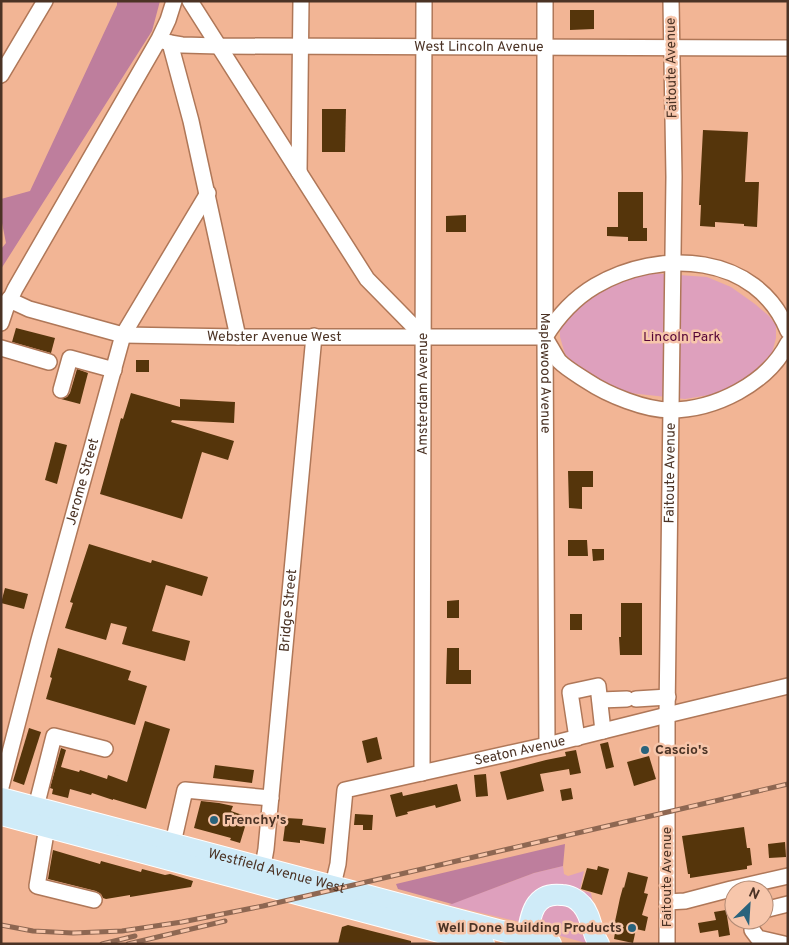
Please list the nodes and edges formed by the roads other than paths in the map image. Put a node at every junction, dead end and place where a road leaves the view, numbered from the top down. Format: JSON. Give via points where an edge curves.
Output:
{"nodes":[{"id":1,"x":45,"y":1,"type":"edge"},
{"id":2,"x":174,"y":1,"type":"edge"},
{"id":3,"x":190,"y":1,"type":"edge"},
{"id":4,"x":301,"y":1,"type":"edge"},
{"id":5,"x":424,"y":1,"type":"edge"},
{"id":6,"x":545,"y":1,"type":"edge"},
{"id":7,"x":671,"y":1,"type":"edge"},
{"id":8,"x":165,"y":41,"type":"junction"},
{"id":9,"x":219,"y":46,"type":"junction"},
{"id":10,"x":301,"y":46,"type":"junction"},
{"id":11,"x":424,"y":47,"type":"junction"},
{"id":12,"x":546,"y":48,"type":"junction"},
{"id":13,"x":671,"y":48,"type":"junction"},
{"id":14,"x":788,"y":48,"type":"edge"},
{"id":15,"x":1,"y":75,"type":"edge"},
{"id":16,"x":299,"y":172,"type":"junction"},
{"id":17,"x":208,"y":193,"type":"junction"},
{"id":18,"x":673,"y":262,"type":"junction"},
{"id":19,"x":10,"y":299,"type":"junction"},
{"id":20,"x":1,"y":323,"type":"edge"},
{"id":21,"x":788,"y":331,"type":"edge"},
{"id":22,"x":123,"y":335,"type":"junction"},
{"id":23,"x":314,"y":336,"type":"junction"},
{"id":24,"x":424,"y":336,"type":"junction"},
{"id":25,"x":238,"y":337,"type":"junction"},
{"id":26,"x":545,"y":337,"type":"junction"},
{"id":27,"x":788,"y":343,"type":"edge"},
{"id":28,"x":1,"y":348,"type":"edge"},
{"id":29,"x":49,"y":362,"type":"dead end"},
{"id":30,"x":114,"y":370,"type":"junction"},
{"id":31,"x":61,"y":390,"type":"dead end"},
{"id":32,"x":671,"y":410,"type":"junction"},
{"id":33,"x":788,"y":686,"type":"edge"},
{"id":34,"x":668,"y":698,"type":"junction"},
{"id":35,"x":600,"y":700,"type":"junction"},
{"id":36,"x":667,"y":715,"type":"junction"},
{"id":37,"x":603,"y":731,"type":"junction"},
{"id":38,"x":576,"y":738,"type":"junction"},
{"id":39,"x":547,"y":745,"type":"junction"},
{"id":40,"x":104,"y":749,"type":"dead end"},
{"id":41,"x":422,"y":773,"type":"junction"},
{"id":42,"x":1,"y":787,"type":"edge"},
{"id":43,"x":1,"y":798,"type":"edge"},
{"id":44,"x":271,"y":798,"type":"junction"},
{"id":45,"x":36,"y":807,"type":"junction"},
{"id":46,"x":1,"y":815,"type":"edge"},
{"id":47,"x":47,"y":827,"type":"junction"},
{"id":48,"x":173,"y":843,"type":"junction"},
{"id":49,"x":261,"y":875,"type":"junction"},
{"id":50,"x":788,"y":876,"type":"edge"},
{"id":51,"x":773,"y":880,"type":"edge"},
{"id":52,"x":333,"y":885,"type":"junction"},
{"id":53,"x":724,"y":892,"type":"edge"},
{"id":54,"x":94,"y":900,"type":"dead end"},
{"id":55,"x":667,"y":902,"type":"junction"},
{"id":56,"x":788,"y":904,"type":"edge"},
{"id":57,"x":774,"y":908,"type":"edge"},
{"id":58,"x":752,"y":930,"type":"edge"},
{"id":59,"x":527,"y":941,"type":"edge"},
{"id":60,"x":484,"y":944,"type":"edge"},
{"id":61,"x":551,"y":944,"type":"edge"},
{"id":62,"x":599,"y":944,"type":"edge"},
{"id":63,"x":667,"y":944,"type":"edge"},
{"id":64,"x":784,"y":944,"type":"edge"}],
"edges":[{"from":1,"to":15,"type":"street"},
{"from":2,"to":8,"type":"street"},
{"from":3,"to":9,"type":"street","name":"Amsterdam Avenue"},
{"from":4,"to":10,"type":"street"},
{"from":5,"to":11,"type":"street"},
{"from":6,"to":12,"type":"street","name":"Maplewood Avenue"},
{"from":7,"to":13,"type":"street","name":"Faitoute Avenue"},
{"from":8,"to":9,"type":"street","name":"West Lincoln Avenue"},
{"from":8,"to":17,"type":"street","via":[[191,121]]},
{"from":8,"to":19,"type":"street"},
{"from":9,"to":10,"type":"street","name":"West Lincoln Avenue"},
{"from":9,"to":16,"type":"street","name":"Amsterdam Avenue"},
{"from":10,"to":11,"type":"street","name":"West Lincoln Avenue"},
{"from":10,"to":16,"type":"street"},
{"from":11,"to":12,"type":"street","name":"West Lincoln Avenue"},
{"from":11,"to":24,"type":"street"},
{"from":12,"to":13,"type":"street","name":"West Lincoln Avenue"},
{"from":12,"to":26,"type":"street","name":"Maplewood Avenue"},
{"from":13,"to":14,"type":"street","name":"West Lincoln Avenue"},
{"from":13,"to":18,"type":"street","name":"Faitoute Avenue"},
{"from":16,"to":24,"type":"street","name":"Amsterdam Avenue","via":[[367,279]]},
{"from":17,"to":22,"type":"street","name":"Jerome Street"},
{"from":17,"to":25,"type":"street"},
{"from":18,"to":21,"type":"street","via":[[712,266],[745,280],[772,304]]},
{"from":18,"to":26,"type":"street","via":[[624,272],[594,287],[567,307]]},
{"from":18,"to":32,"type":"street","name":"Faitoute Avenue"},
{"from":19,"to":20,"type":"street"},
{"from":19,"to":22,"type":"street","name":"Webster Avenue West","via":[[29,309]]},
{"from":22,"to":25,"type":"street","name":"Webster Avenue West"},
{"from":22,"to":30,"type":"street","name":"Jerome Street"},
{"from":23,"to":24,"type":"street","name":"Webster Avenue West"},
{"from":23,"to":25,"type":"street","name":"Webster Avenue West"},
{"from":23,"to":44,"type":"street","name":"Bridge Street"},
{"from":24,"to":26,"type":"street","name":"Webster Avenue West"},
{"from":24,"to":41,"type":"street","name":"Amsterdam Avenue"},
{"from":26,"to":32,"type":"street","via":[[560,361],[594,386],[633,402]]},
{"from":26,"to":39,"type":"street","name":"Maplewood Avenue"},
{"from":27,"to":32,"type":"street","via":[[769,368],[740,391],[698,407]]},
{"from":28,"to":29,"type":"street"},
{"from":30,"to":31,"type":"street","via":[[70,358]]},
{"from":30,"to":42,"type":"street","name":"Jerome Street"},
{"from":32,"to":34,"type":"street","name":"Faitoute Avenue"},
{"from":33,"to":36,"type":"street","name":"Seaton Avenue"},
{"from":34,"to":35,"type":"street"},
{"from":34,"to":36,"type":"street","name":"Faitoute Avenue"},
{"from":35,"to":37,"type":"street"},
{"from":35,"to":38,"type":"street","via":[[598,686],[570,692]]},
{"from":36,"to":37,"type":"street","name":"Seaton Avenue"},
{"from":36,"to":55,"type":"street","name":"Faitoute Avenue"},
{"from":37,"to":38,"type":"street","name":"Seaton Avenue"},
{"from":38,"to":39,"type":"street","name":"Seaton Avenue"},
{"from":39,"to":41,"type":"street","name":"Seaton Avenue"},
{"from":40,"to":45,"type":"street","via":[[54,736]]},
{"from":41,"to":52,"type":"street","name":"Seaton Avenue","via":[[345,790]]},
{"from":43,"to":45,"type":"main road","name":"Westfield Avenue West"},
{"from":44,"to":48,"type":"street","via":[[185,790]]},
{"from":44,"to":49,"type":"street","name":"Bridge Street"},
{"from":45,"to":48,"type":"main road","name":"Westfield Avenue West"},
{"from":46,"to":47,"type":"main road","name":"Westfield Avenue West"},
{"from":47,"to":49,"type":"main road","name":"Westfield Avenue West"},
{"from":47,"to":54,"type":"street","via":[[37,886]]},
{"from":48,"to":49,"type":"main road","name":"Westfield Avenue West"},
{"from":49,"to":52,"type":"main road","name":"Westfield Avenue West"},
{"from":49,"to":60,"type":"main road","name":"Westfield Avenue West"},
{"from":50,"to":51,"type":"street"},
{"from":52,"to":59,"type":"main road","name":"Westfield Avenue West"},
{"from":53,"to":55,"type":"street"},
{"from":55,"to":63,"type":"street","name":"Faitoute Avenue"},
{"from":56,"to":57,"type":"street"},
{"from":58,"to":64,"type":"street","via":[[758,938]]},
{"from":59,"to":61,"type":"main road","name":"Westfield Avenue West"},
{"from":59,"to":62,"type":"main road","via":[[530,918],[536,904],[557,894],[577,900],[582,905]]}]}
